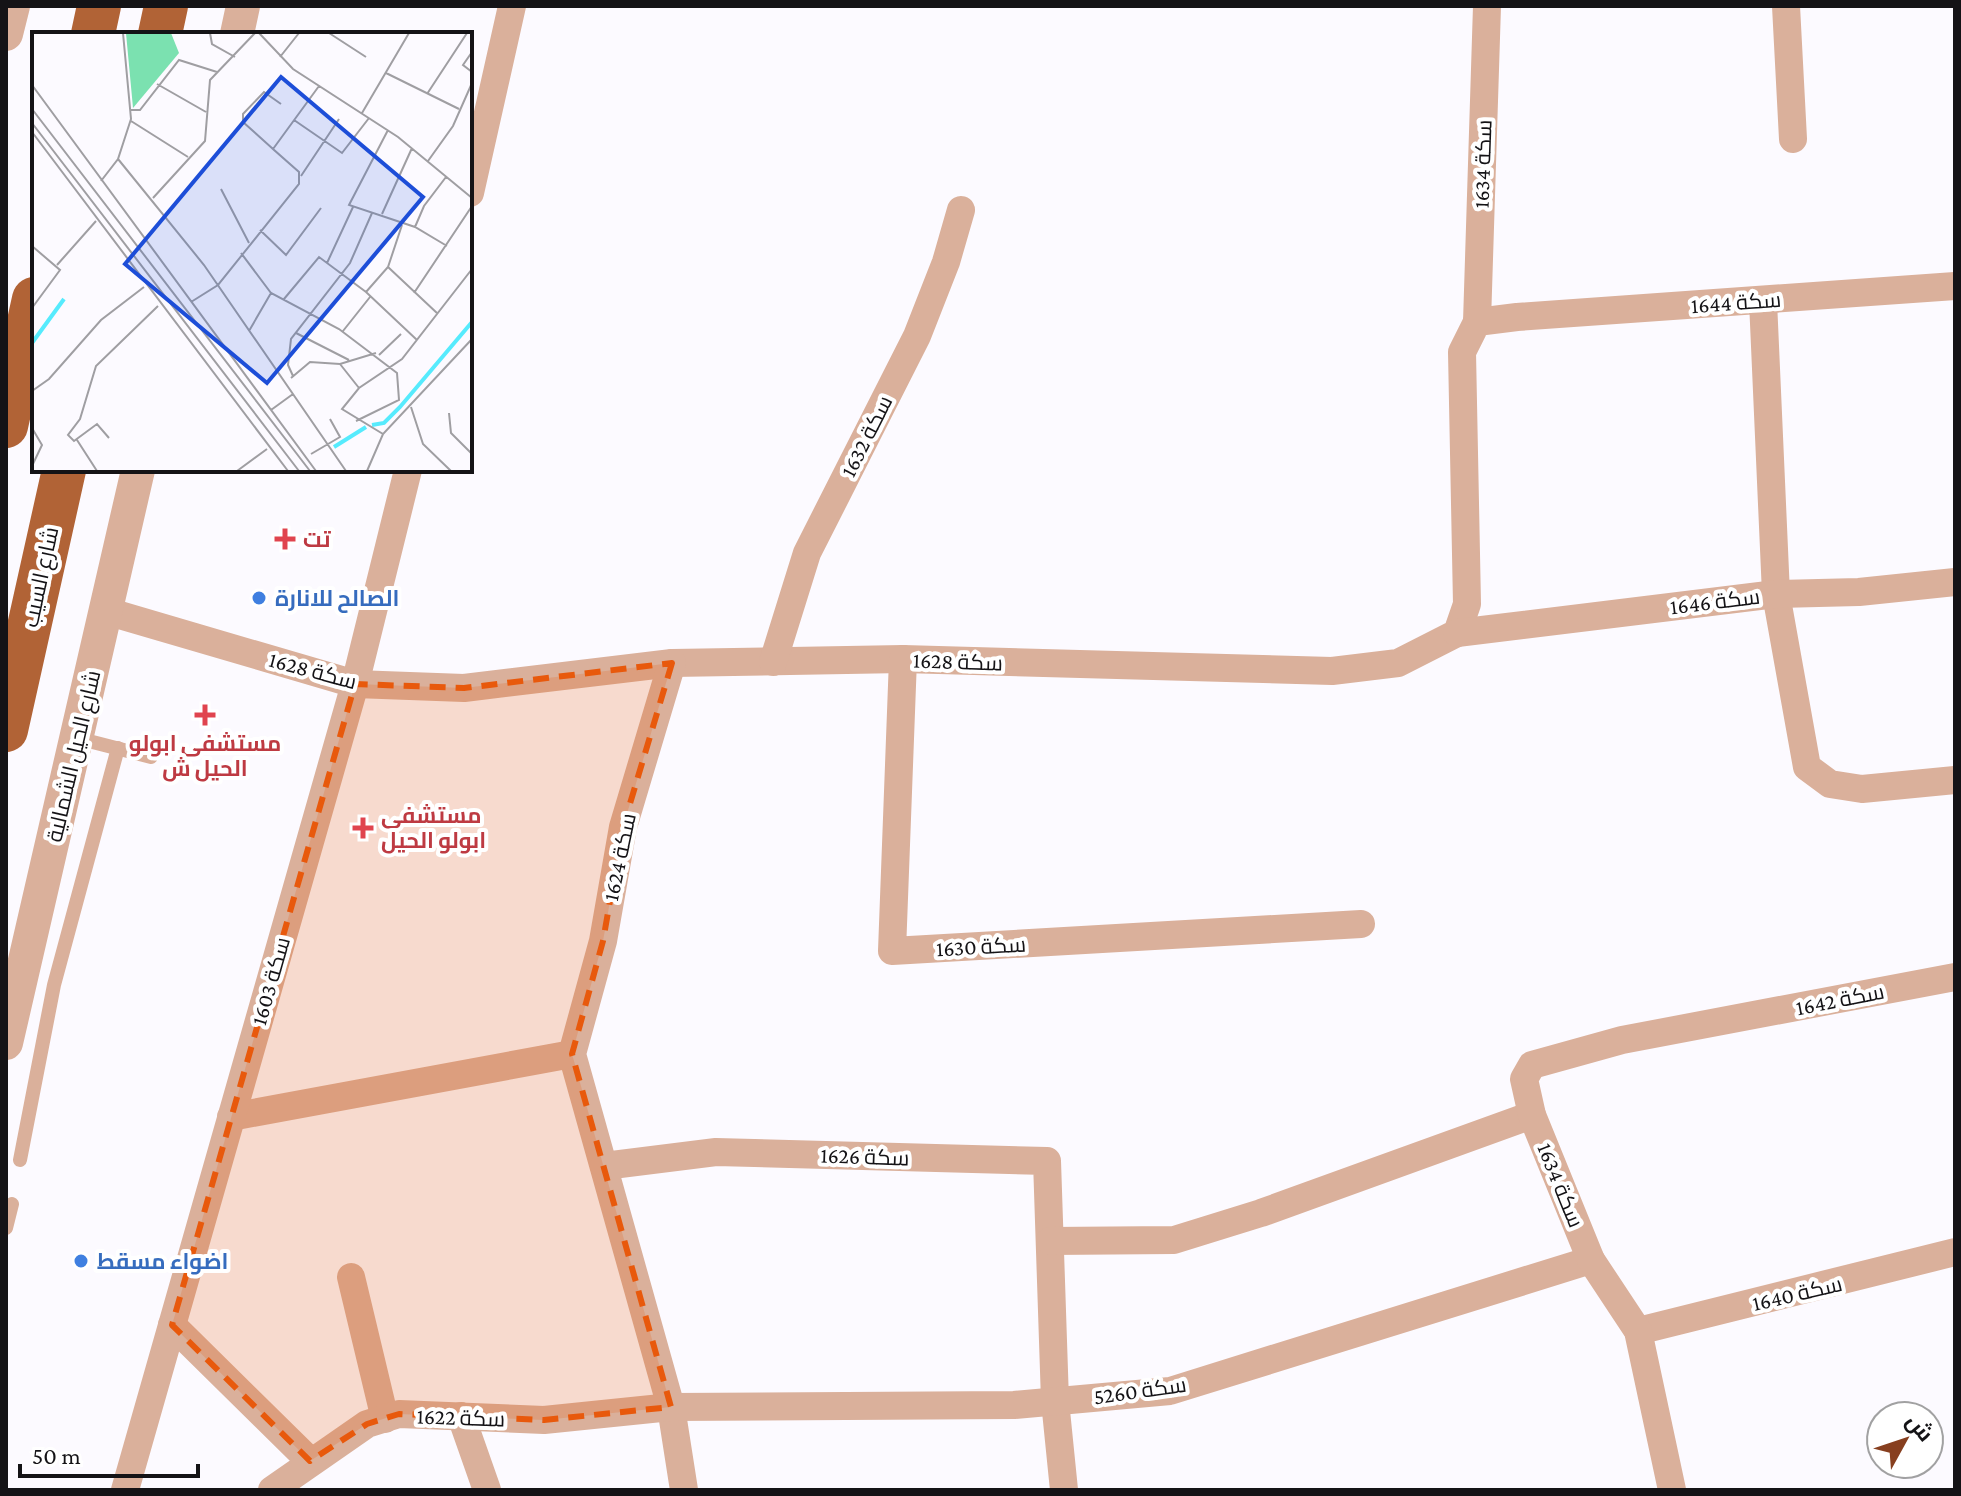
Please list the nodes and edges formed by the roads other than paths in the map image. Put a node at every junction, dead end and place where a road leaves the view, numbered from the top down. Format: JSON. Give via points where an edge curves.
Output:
{"nodes":[{"id":1,"x":13,"y":6,"type":"edge"},
{"id":2,"x":99,"y":6,"type":"edge"},
{"id":3,"x":166,"y":6,"type":"edge"},
{"id":4,"x":243,"y":6,"type":"edge"},
{"id":5,"x":512,"y":6,"type":"edge"},
{"id":6,"x":1487,"y":6,"type":"edge"},
{"id":7,"x":1786,"y":6,"type":"edge"},
{"id":8,"x":93,"y":32,"type":"edge"},
{"id":9,"x":160,"y":32,"type":"edge"},
{"id":10,"x":237,"y":32,"type":"edge"},
{"id":11,"x":6,"y":34,"type":"edge"},
{"id":12,"x":1793,"y":139,"type":"dead end"},
{"id":13,"x":472,"y":184,"type":"edge"},
{"id":14,"x":961,"y":210,"type":"dead end"},
{"id":15,"x":1955,"y":286,"type":"edge"},
{"id":16,"x":1763,"y":301,"type":"junction"},
{"id":17,"x":32,"y":308,"type":"edge"},
{"id":18,"x":1477,"y":322,"type":"junction"},
{"id":19,"x":6,"y":426,"type":"edge"},
{"id":20,"x":64,"y":472,"type":"edge"},
{"id":21,"x":138,"y":472,"type":"edge"},
{"id":22,"x":408,"y":472,"type":"edge"},
{"id":23,"x":1955,"y":582,"type":"edge"},
{"id":24,"x":1776,"y":594,"type":"junction"},
{"id":25,"x":106,"y":611,"type":"junction"},
{"id":26,"x":1457,"y":633,"type":"junction"},
{"id":27,"x":903,"y":659,"type":"junction"},
{"id":28,"x":773,"y":662,"type":"junction"},
{"id":29,"x":672,"y":663,"type":"junction"},
{"id":30,"x":355,"y":684,"type":"junction"},
{"id":31,"x":6,"y":730,"type":"edge"},
{"id":32,"x":77,"y":738,"type":"junction"},
{"id":33,"x":118,"y":748,"type":"junction"},
{"id":34,"x":151,"y":757,"type":"dead end"},
{"id":35,"x":1955,"y":780,"type":"edge"},
{"id":36,"x":1361,"y":924,"type":"dead end"},
{"id":37,"x":1955,"y":977,"type":"edge"},
{"id":38,"x":38,"y":980,"type":"junction"},
{"id":39,"x":1726,"y":1021,"type":"joint"},
{"id":40,"x":6,"y":1043,"type":"edge"},
{"id":41,"x":572,"y":1054,"type":"junction"},
{"id":42,"x":1532,"y":1115,"type":"junction"},
{"id":43,"x":231,"y":1117,"type":"junction"},
{"id":44,"x":20,"y":1160,"type":"dead end"},
{"id":45,"x":604,"y":1166,"type":"junction"},
{"id":46,"x":12,"y":1204,"type":"dead end"},
{"id":47,"x":6,"y":1228,"type":"edge"},
{"id":48,"x":1050,"y":1241,"type":"junction"},
{"id":49,"x":1955,"y":1252,"type":"edge"},
{"id":50,"x":1591,"y":1260,"type":"junction"},
{"id":51,"x":351,"y":1277,"type":"dead end"},
{"id":52,"x":172,"y":1325,"type":"junction"},
{"id":53,"x":1638,"y":1331,"type":"junction"},
{"id":54,"x":1055,"y":1401,"type":"junction"},
{"id":55,"x":671,"y":1407,"type":"junction"},
{"id":56,"x":461,"y":1416,"type":"junction"},
{"id":57,"x":385,"y":1419,"type":"junction"},
{"id":58,"x":310,"y":1461,"type":"junction"},
{"id":59,"x":125,"y":1490,"type":"edge"},
{"id":60,"x":272,"y":1490,"type":"edge"},
{"id":61,"x":487,"y":1490,"type":"edge"},
{"id":62,"x":684,"y":1490,"type":"edge"},
{"id":63,"x":1064,"y":1490,"type":"edge"},
{"id":64,"x":1672,"y":1490,"type":"edge"}],
"edges":[{"from":1,"to":11,"type":"street"},
{"from":2,"to":8,"type":"highway"},
{"from":3,"to":9,"type":"highway"},
{"from":4,"to":10,"type":"street"},
{"from":5,"to":13,"type":"street"},
{"from":6,"to":18,"type":"street","name":"سكة 1634"},
{"from":7,"to":12,"type":"street"},
{"from":14,"to":28,"type":"street","name":"سكة 1632","via":[[917,336],[807,553]]},
{"from":15,"to":16,"type":"street","name":"سكة 1644"},
{"from":16,"to":18,"type":"street","name":"سكة 1644"},
{"from":16,"to":24,"type":"street","name":"سكة 1646"},
{"from":17,"to":19,"type":"highway"},
{"from":18,"to":26,"type":"street","via":[[1462,352],[1467,604]]},
{"from":20,"to":31,"type":"highway","name":"شارع السيب"},
{"from":21,"to":25,"type":"street","name":"شارع الحيل الشمالية"},
{"from":22,"to":30,"type":"street","name":"سكة 1603"},
{"from":23,"to":24,"type":"street"},
{"from":24,"to":26,"type":"street","name":"سكة 1646"},
{"from":24,"to":35,"type":"street","via":[[1807,767],[1830,784],[1862,789]]},
{"from":25,"to":30,"type":"street","name":"سكة 1628"},
{"from":25,"to":32,"type":"street","name":"شارع الحيل الشمالية"},
{"from":26,"to":27,"type":"street","name":"سكة 1628","via":[[1398,663],[1332,671]]},
{"from":27,"to":28,"type":"street","name":"سكة 1628"},
{"from":27,"to":36,"type":"street","name":"سكة 1630","via":[[892,951]]},
{"from":28,"to":29,"type":"street","name":"سكة 1628"},
{"from":29,"to":30,"type":"street","name":"سكة 1628","via":[[464,688]]},
{"from":29,"to":41,"type":"street","name":"سكة 1624","via":[[623,827],[603,941]]},
{"from":30,"to":43,"type":"street","name":"سكة 1603"},
{"from":32,"to":33,"type":"lane"},
{"from":32,"to":38,"type":"street","name":"شارع الحيل الشمالية"},
{"from":33,"to":34,"type":"lane"},
{"from":33,"to":38,"type":"lane"},
{"from":37,"to":39,"type":"street","name":"سكة 1642"},
{"from":38,"to":40,"type":"street","name":"شارع الحيل الشمالية"},
{"from":38,"to":44,"type":"lane"},
{"from":39,"to":42,"type":"street","name":"سكة 1634","via":[[1622,1040],[1532,1065],[1524,1079]]},
{"from":41,"to":43,"type":"street"},
{"from":41,"to":45,"type":"street"},
{"from":42,"to":48,"type":"street","via":[[1174,1240]]},
{"from":42,"to":50,"type":"street","name":"سكة 1634"},
{"from":43,"to":52,"type":"street","name":"سكة 1603"},
{"from":45,"to":48,"type":"street","name":"سكة 1626","via":[[716,1152],[1047,1161]]},
{"from":45,"to":55,"type":"street"},
{"from":46,"to":47,"type":"lane"},
{"from":48,"to":54,"type":"street","name":"سكة 1626"},
{"from":49,"to":53,"type":"street","name":"سكة 1640"},
{"from":50,"to":53,"type":"street","name":"سكة 1634"},
{"from":50,"to":54,"type":"street","name":"سكة 5260","via":[[1170,1391]]},
{"from":51,"to":57,"type":"street"},
{"from":52,"to":58,"type":"street"},
{"from":52,"to":59,"type":"street","name":"سكة 1603"},
{"from":53,"to":64,"type":"street","name":"سكة 1634"},
{"from":54,"to":55,"type":"street","name":"سكة 5260"},
{"from":54,"to":63,"type":"street","name":"سكة 1626"},
{"from":55,"to":56,"type":"street","name":"سكة 1622","via":[[544,1420]]},
{"from":55,"to":62,"type":"street"},
{"from":56,"to":57,"type":"street","name":"سكة 1622","via":[[399,1414]]},
{"from":56,"to":61,"type":"street"},
{"from":57,"to":58,"type":"street","name":"سكة 1622","via":[[367,1424]]},
{"from":58,"to":60,"type":"street","name":"سكة 1622"}]}
